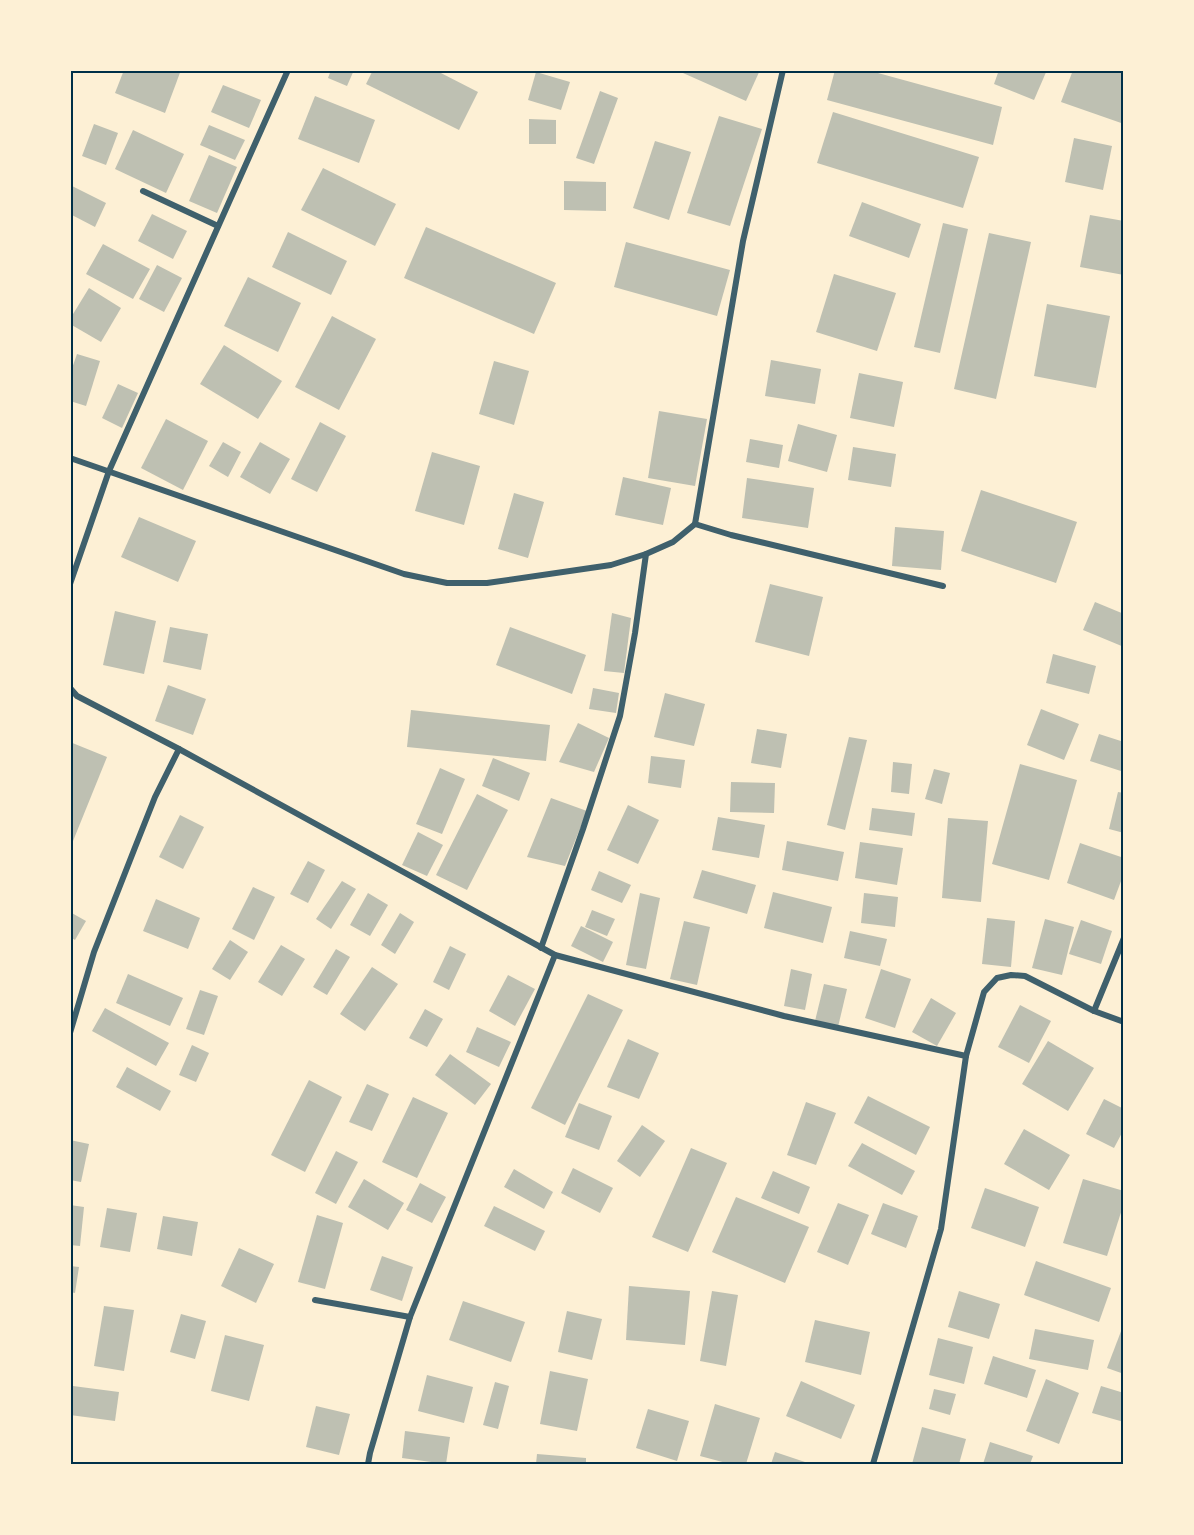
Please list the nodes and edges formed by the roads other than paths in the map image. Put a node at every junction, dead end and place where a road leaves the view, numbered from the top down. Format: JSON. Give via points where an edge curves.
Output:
{"nodes":[{"id":1,"x":288,"y":70,"type":"edge"},
{"id":2,"x":783,"y":70,"type":"edge"},
{"id":3,"x":143,"y":191,"type":"dead end"},
{"id":4,"x":218,"y":226,"type":"junction"},
{"id":5,"x":70,"y":458,"type":"edge"},
{"id":6,"x":109,"y":471,"type":"junction"},
{"id":7,"x":695,"y":524,"type":"junction"},
{"id":8,"x":646,"y":554,"type":"junction"},
{"id":9,"x":70,"y":584,"type":"edge"},
{"id":10,"x":943,"y":586,"type":"dead end"},
{"id":11,"x":70,"y":688,"type":"edge"},
{"id":12,"x":179,"y":749,"type":"junction"},
{"id":13,"x":1124,"y":938,"type":"edge"},
{"id":14,"x":542,"y":948,"type":"junction"},
{"id":15,"x":555,"y":955,"type":"junction"},
{"id":16,"x":1094,"y":1011,"type":"junction"},
{"id":17,"x":1124,"y":1022,"type":"edge"},
{"id":18,"x":70,"y":1033,"type":"edge"},
{"id":19,"x":966,"y":1056,"type":"junction"},
{"id":20,"x":315,"y":1300,"type":"dead end"},
{"id":21,"x":410,"y":1317,"type":"junction"},
{"id":22,"x":368,"y":1464,"type":"edge"},
{"id":23,"x":873,"y":1464,"type":"edge"}],
"edges":[{"from":1,"to":4,"type":"street"},
{"from":2,"to":7,"type":"street","via":[[743,241]]},
{"from":3,"to":4,"type":"street"},
{"from":4,"to":6,"type":"street"},
{"from":5,"to":6,"type":"street"},
{"from":6,"to":8,"type":"street","via":[[404,574],[447,583],[487,583],[611,565]]},
{"from":6,"to":9,"type":"street"},
{"from":7,"to":8,"type":"street","via":[[673,542]]},
{"from":7,"to":10,"type":"street"},
{"from":8,"to":14,"type":"street","via":[[620,716]]},
{"from":11,"to":12,"type":"street","via":[[77,696]]},
{"from":12,"to":14,"type":"street"},
{"from":12,"to":18,"type":"street","via":[[155,797],[94,952]]},
{"from":13,"to":16,"type":"street"},
{"from":14,"to":15,"type":"street"},
{"from":15,"to":19,"type":"street","via":[[784,1016]]},
{"from":15,"to":21,"type":"street"},
{"from":16,"to":17,"type":"street"},
{"from":16,"to":19,"type":"street","via":[[1025,976],[997,978],[984,992]]},
{"from":19,"to":23,"type":"street","via":[[941,1229]]},
{"from":20,"to":21,"type":"street"},
{"from":21,"to":22,"type":"street"}]}
